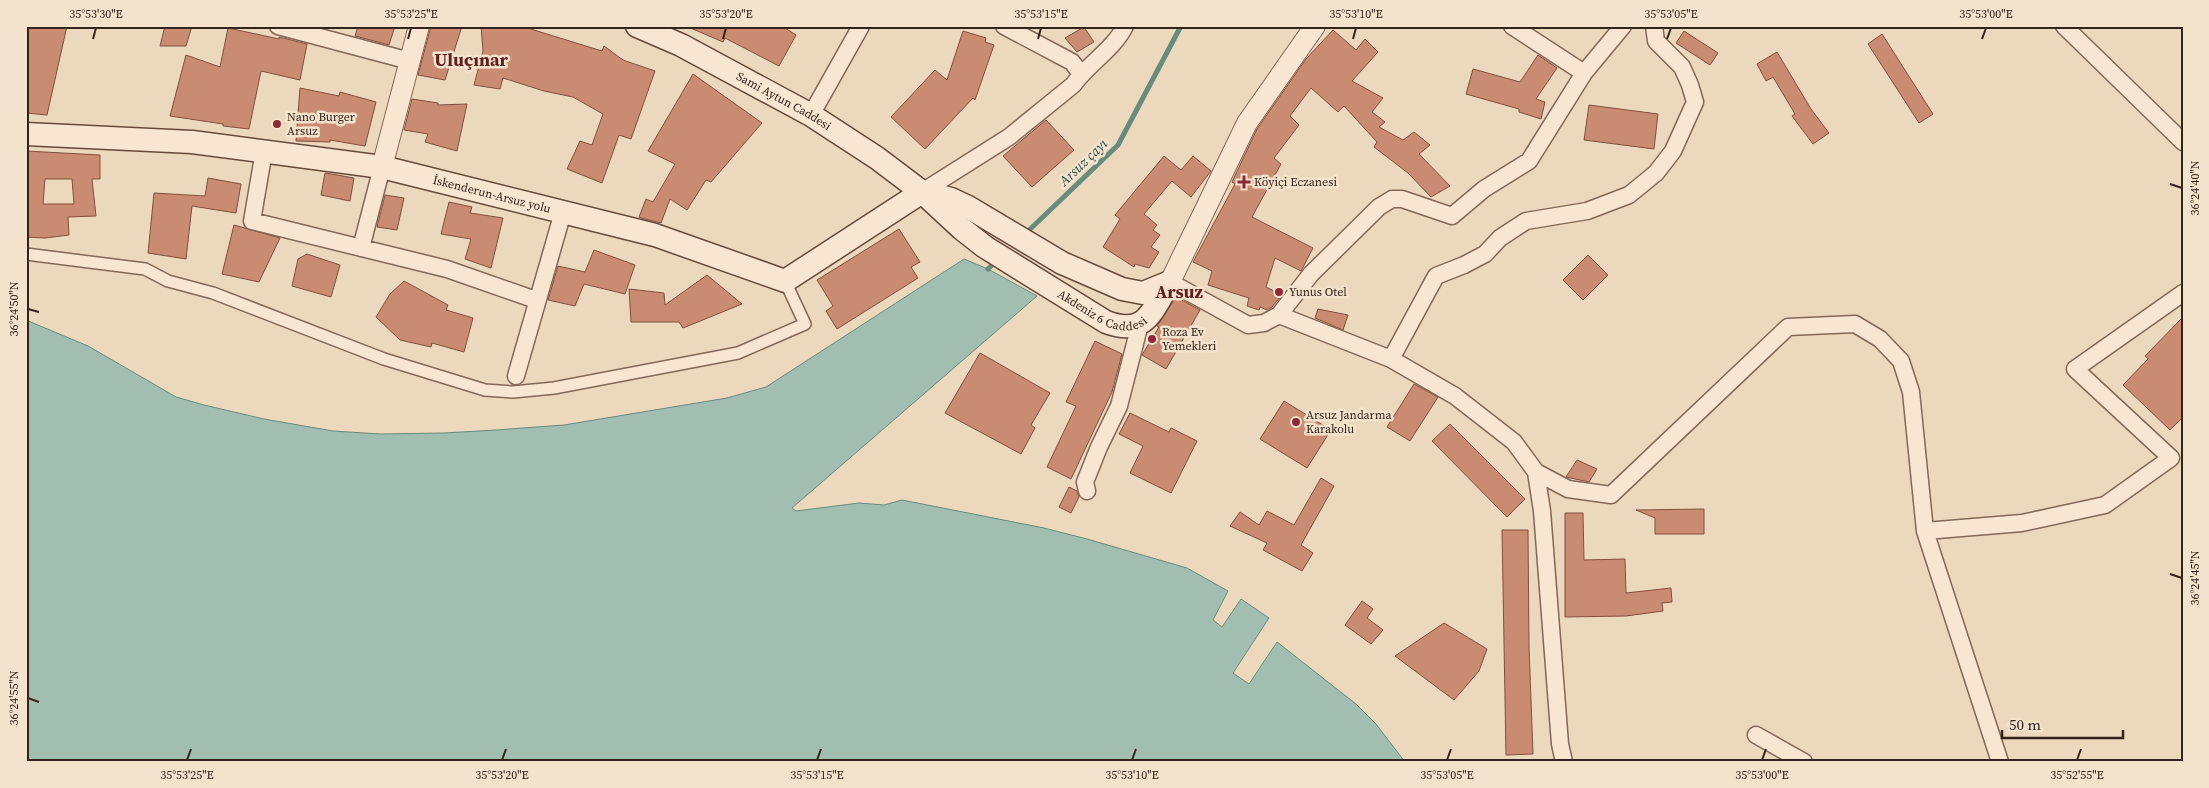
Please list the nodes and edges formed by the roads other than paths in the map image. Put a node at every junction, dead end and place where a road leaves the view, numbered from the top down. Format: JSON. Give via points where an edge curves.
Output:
{"nodes":[{"id":1,"x":278,"y":26,"type":"edge"},
{"id":2,"x":419,"y":26,"type":"edge"},
{"id":3,"x":637,"y":26,"type":"edge"},
{"id":4,"x":861,"y":26,"type":"edge"},
{"id":5,"x":1004,"y":26,"type":"edge"},
{"id":6,"x":1125,"y":26,"type":"edge"},
{"id":7,"x":1315,"y":26,"type":"edge"},
{"id":8,"x":1512,"y":26,"type":"edge"},
{"id":9,"x":1622,"y":26,"type":"edge"},
{"id":10,"x":1654,"y":26,"type":"edge"},
{"id":11,"x":2064,"y":26,"type":"edge"},
{"id":12,"x":410,"y":61,"type":"junction"},
{"id":13,"x":1584,"y":73,"type":"junction"},
{"id":14,"x":1081,"y":74,"type":"junction"},
{"id":15,"x":811,"y":114,"type":"junction"},
{"id":16,"x":26,"y":134,"type":"edge"},
{"id":17,"x":2183,"y":142,"type":"edge"},
{"id":18,"x":264,"y":151,"type":"junction"},
{"id":19,"x":382,"y":167,"type":"junction"},
{"id":20,"x":922,"y":192,"type":"junction"},
{"id":21,"x":563,"y":212,"type":"junction"},
{"id":22,"x":361,"y":248,"type":"junction"},
{"id":23,"x":26,"y":254,"type":"edge"},
{"id":24,"x":785,"y":282,"type":"junction"},
{"id":25,"x":1170,"y":282,"type":"junction"},
{"id":26,"x":2183,"y":293,"type":"edge"},
{"id":27,"x":536,"y":300,"type":"junction"},
{"id":28,"x":1279,"y":315,"type":"junction"},
{"id":29,"x":1140,"y":324,"type":"junction"},
{"id":30,"x":1391,"y":359,"type":"junction"},
{"id":31,"x":516,"y":376,"type":"dead end"},
{"id":32,"x":1536,"y":472,"type":"junction"},
{"id":33,"x":1087,"y":491,"type":"dead end"},
{"id":34,"x":1925,"y":531,"type":"junction"},
{"id":35,"x":1756,"y":735,"type":"dead end"},
{"id":36,"x":1564,"y":762,"type":"edge"},
{"id":37,"x":1804,"y":762,"type":"edge"},
{"id":38,"x":2000,"y":762,"type":"edge"}],
"edges":[{"from":1,"to":12,"type":"street"},
{"from":2,"to":12,"type":"street"},
{"from":3,"to":15,"type":"main road","name":"Sami Aytun Caddesi","via":[[681,45]]},
{"from":4,"to":15,"type":"street"},
{"from":5,"to":14,"type":"street","via":[[1072,62]]},
{"from":6,"to":14,"type":"street","via":[[1121,35]]},
{"from":7,"to":25,"type":"street","via":[[1247,123]]},
{"from":8,"to":13,"type":"street"},
{"from":9,"to":13,"type":"street"},
{"from":10,"to":30,"type":"street","via":[[1656,41],[1682,67],[1695,102],[1673,151],[1656,173],[1629,195],[1587,211],[1526,221],[1500,238],[1484,254],[1436,276]]},
{"from":11,"to":17,"type":"street"},
{"from":12,"to":19,"type":"street"},
{"from":13,"to":28,"type":"street","via":[[1529,160],[1484,189],[1452,216],[1402,198],[1392,199],[1379,207],[1310,274]]},
{"from":14,"to":20,"type":"street","via":[[1074,85],[1009,137]]},
{"from":15,"to":20,"type":"main road","name":"Sami Aytun Caddesi"},
{"from":16,"to":18,"type":"main road","name":"İskenderun-Arsuz yolu","via":[[192,142]]},
{"from":18,"to":19,"type":"main road","name":"İskenderun-Arsuz yolu"},
{"from":18,"to":22,"type":"street","via":[[252,221]]},
{"from":19,"to":21,"type":"main road","name":"İskenderun-Arsuz yolu"},
{"from":19,"to":22,"type":"street"},
{"from":20,"to":24,"type":"main road"},
{"from":20,"to":25,"type":"main road","name":"Akdeniz 6 Caddesi","via":[[968,207],[1042,252],[1133,293],[1143,293]]},
{"from":20,"to":29,"type":"main road","name":"Akdeniz 6 Caddesi","via":[[972,237],[1070,300],[1116,325]]},
{"from":21,"to":24,"type":"main road","name":"İskenderun-Arsuz yolu","via":[[654,235]]},
{"from":21,"to":27,"type":"street"},
{"from":22,"to":27,"type":"street","via":[[447,269]]},
{"from":23,"to":24,"type":"street","via":[[145,268],[168,281],[213,293],[384,359],[485,390],[513,392],[554,388],[738,353],[805,324]]},
{"from":25,"to":28,"type":"street","via":[[1248,325],[1264,323]]},
{"from":25,"to":29,"type":"main road","name":"Akdeniz 6 Caddesi"},
{"from":26,"to":34,"type":"street","via":[[2075,369],[2171,458],[2106,505],[2022,523]]},
{"from":27,"to":31,"type":"street"},
{"from":28,"to":30,"type":"street"},
{"from":29,"to":33,"type":"street","via":[[1120,406],[1085,482]]},
{"from":30,"to":32,"type":"street","via":[[1456,396],[1514,442]]},
{"from":32,"to":34,"type":"street","via":[[1568,490],[1611,495],[1788,327],[1855,324],[1880,339],[1901,361],[1911,392]]},
{"from":32,"to":36,"type":"street"},
{"from":34,"to":38,"type":"street"},
{"from":35,"to":37,"type":"street"}]}
